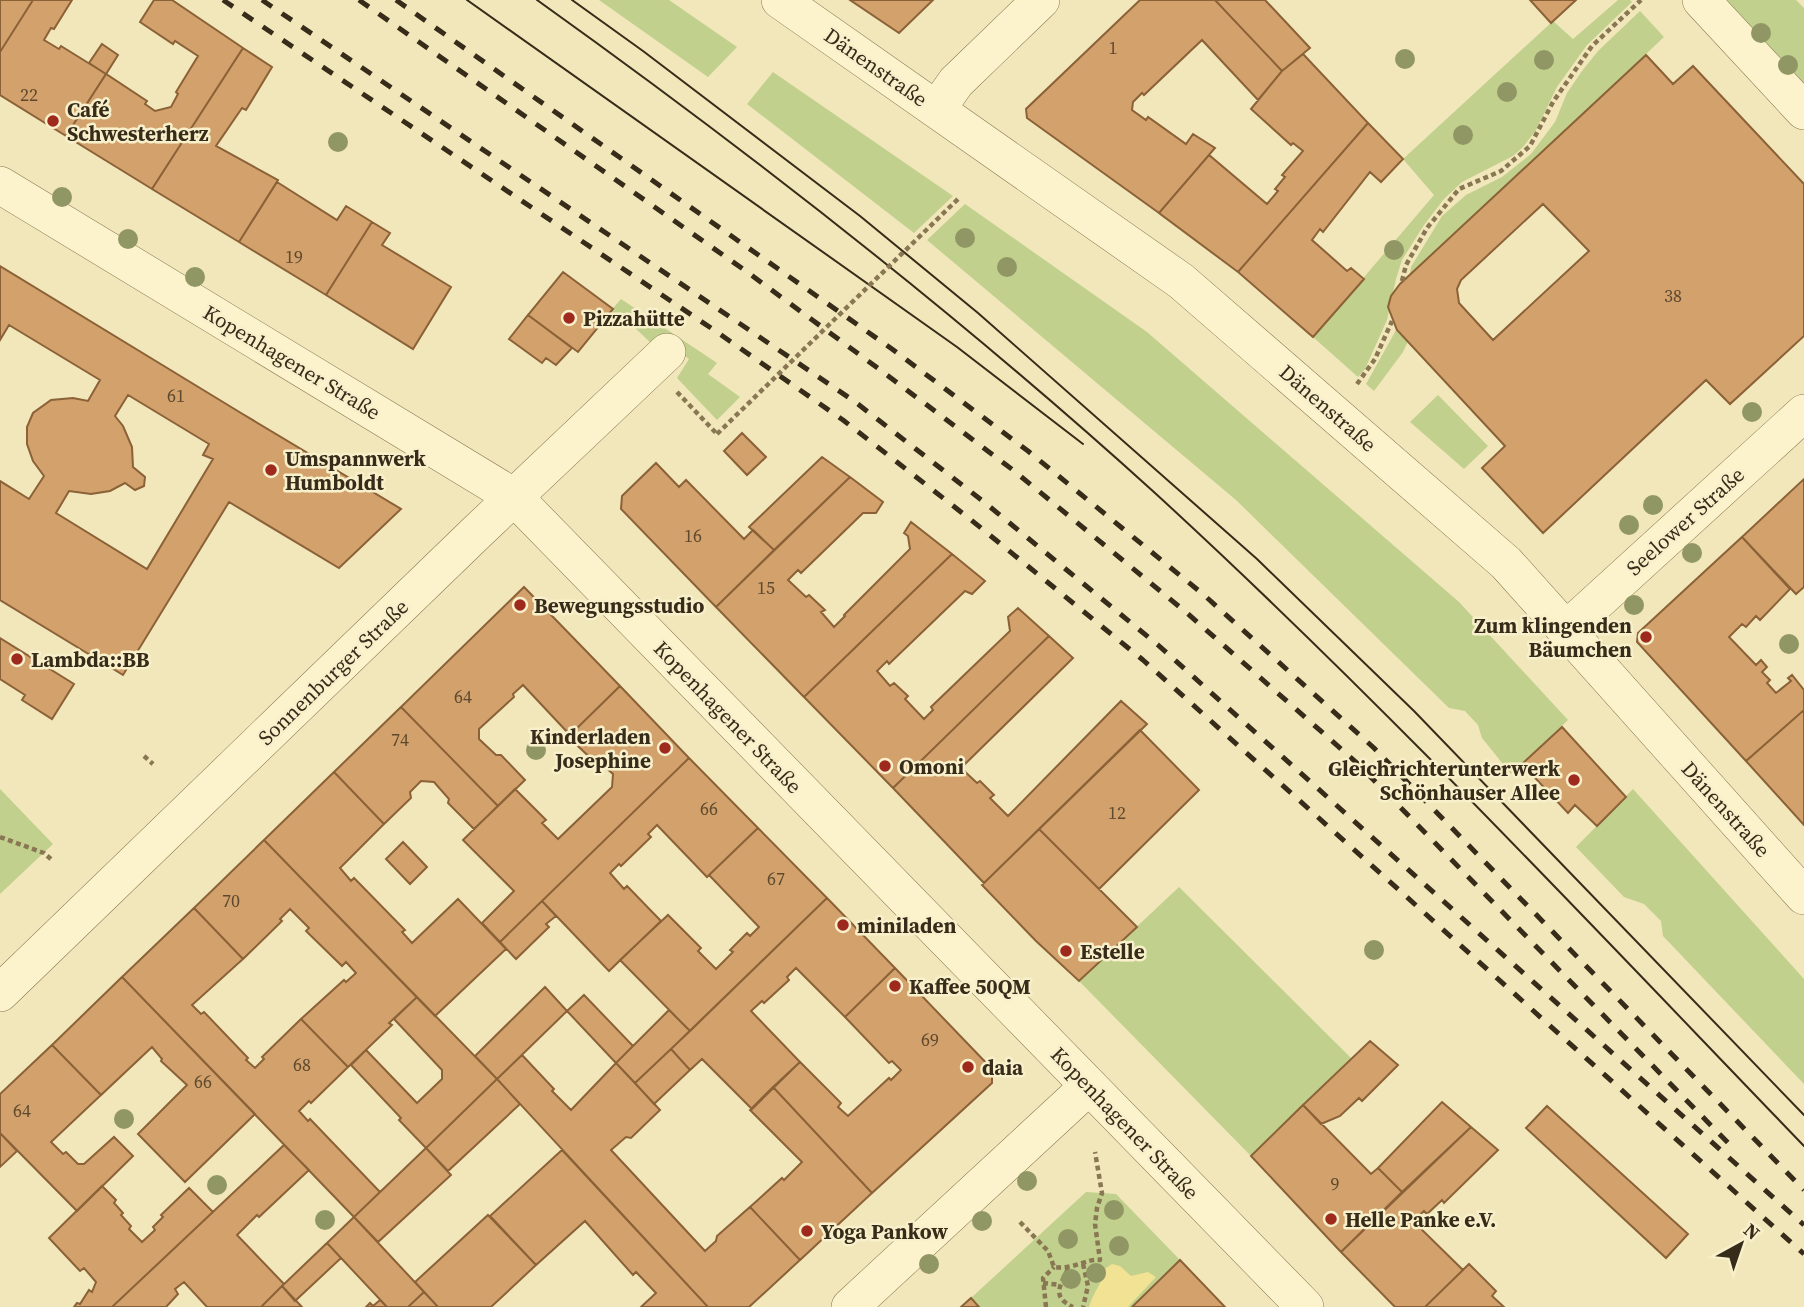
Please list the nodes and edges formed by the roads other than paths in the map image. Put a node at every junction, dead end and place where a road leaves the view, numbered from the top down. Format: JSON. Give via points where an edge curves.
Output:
{"nodes":[{"id":1,"x":780,"y":0,"type":"edge"},
{"id":2,"x":1041,"y":0,"type":"edge"},
{"id":3,"x":1701,"y":0,"type":"edge"},
{"id":4,"x":937,"y":109,"type":"junction"},
{"id":5,"x":1804,"y":111,"type":"edge"},
{"id":6,"x":0,"y":186,"type":"edge"},
{"id":7,"x":668,"y":369,"type":"road end"},
{"id":8,"x":1804,"y":413,"type":"edge"},
{"id":9,"x":514,"y":497,"type":"junction"},
{"id":10,"x":1566,"y":630,"type":"junction"},
{"id":11,"x":1804,"y":896,"type":"edge"},
{"id":12,"x":0,"y":993,"type":"edge"},
{"id":13,"x":1089,"y":1086,"type":"junction"},
{"id":14,"x":850,"y":1307,"type":"edge"},
{"id":15,"x":1305,"y":1307,"type":"edge"}],
"edges":[{"from":1,"to":4,"type":"street","name":"Dänenstraße"},
{"from":2,"to":4,"type":"street","via":[[956,82]]},
{"from":3,"to":5,"type":"street"},
{"from":4,"to":10,"type":"street","name":"Dänenstraße","via":[[1181,281],[1506,563]]},
{"from":6,"to":9,"type":"street","name":"Kopenhagener Straße"},
{"from":7,"to":9,"type":"street","name":"Sonnenburger Straße"},
{"from":8,"to":10,"type":"street","name":"Seelower Straße"},
{"from":9,"to":12,"type":"street","name":"Sonnenburger Straße"},
{"from":9,"to":13,"type":"street","name":"Kopenhagener Straße"},
{"from":10,"to":11,"type":"street","name":"Dänenstraße"},
{"from":13,"to":14,"type":"street"},
{"from":13,"to":15,"type":"street","name":"Kopenhagener Straße"}]}
